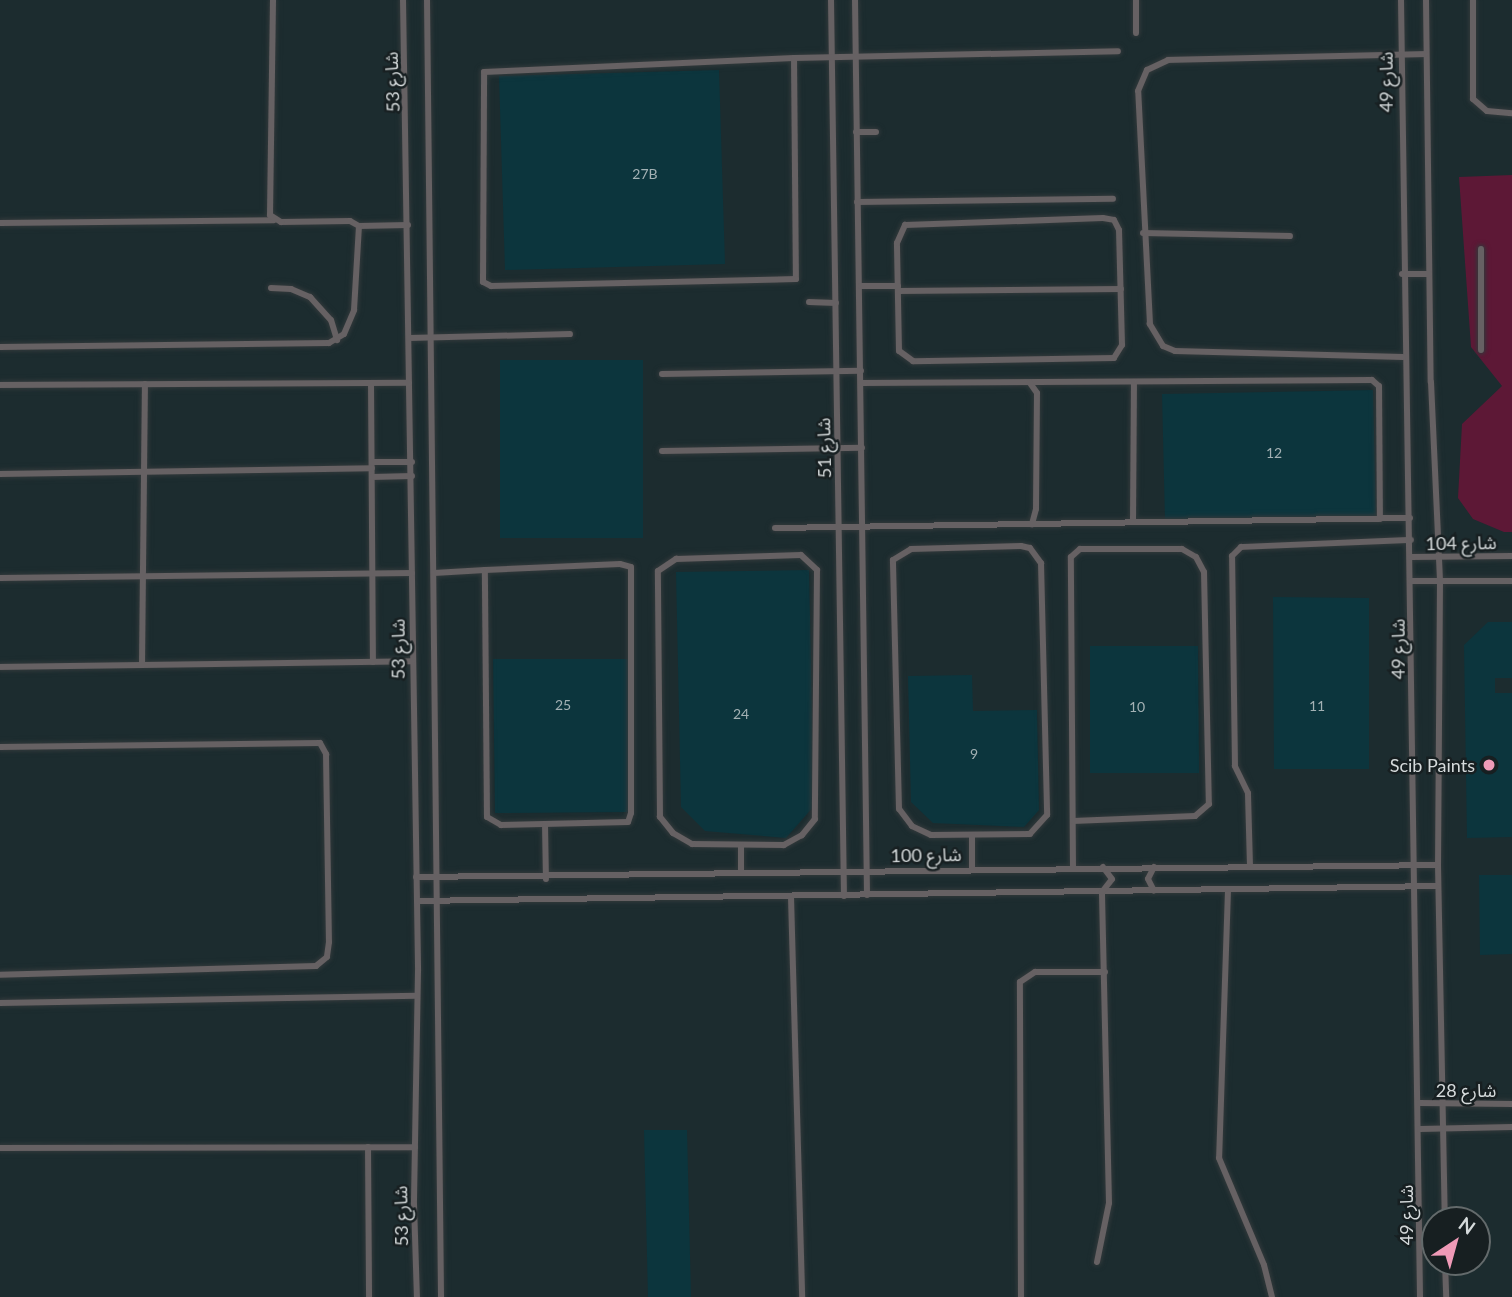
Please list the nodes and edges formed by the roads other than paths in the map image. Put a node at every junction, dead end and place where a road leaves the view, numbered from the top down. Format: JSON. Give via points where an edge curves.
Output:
{"nodes":[{"id":1,"x":273,"y":0,"type":"edge"},
{"id":2,"x":403,"y":0,"type":"edge"},
{"id":3,"x":427,"y":0,"type":"edge"},
{"id":4,"x":831,"y":0,"type":"edge"},
{"id":5,"x":855,"y":0,"type":"edge"},
{"id":6,"x":1136,"y":0,"type":"edge"},
{"id":7,"x":1401,"y":0,"type":"edge"},
{"id":8,"x":1426,"y":0,"type":"edge"},
{"id":9,"x":1473,"y":0,"type":"edge"},
{"id":10,"x":1136,"y":33,"type":"dead end"},
{"id":11,"x":1118,"y":51,"type":"dead end"},
{"id":12,"x":1400,"y":54,"type":"junction"},
{"id":13,"x":1425,"y":54,"type":"junction"},
{"id":14,"x":855,"y":56,"type":"junction"},
{"id":15,"x":832,"y":57,"type":"junction"},
{"id":16,"x":794,"y":58,"type":"junction"},
{"id":17,"x":1512,"y":113,"type":"edge"},
{"id":18,"x":856,"y":132,"type":"junction"},
{"id":19,"x":876,"y":132,"type":"dead end"},
{"id":20,"x":1114,"y":199,"type":"dead end"},
{"id":21,"x":857,"y":202,"type":"junction"},
{"id":22,"x":274,"y":220,"type":"junction"},
{"id":23,"x":0,"y":223,"type":"edge"},
{"id":24,"x":408,"y":225,"type":"junction"},
{"id":25,"x":359,"y":226,"type":"junction"},
{"id":26,"x":1143,"y":233,"type":"junction"},
{"id":27,"x":1290,"y":236,"type":"dead end"},
{"id":28,"x":1481,"y":249,"type":"dead end"},
{"id":29,"x":1402,"y":274,"type":"junction"},
{"id":30,"x":1429,"y":274,"type":"junction"},
{"id":31,"x":861,"y":286,"type":"junction"},
{"id":32,"x":271,"y":288,"type":"dead end"},
{"id":33,"x":898,"y":289,"type":"junction"},
{"id":34,"x":1121,"y":289,"type":"junction"},
{"id":35,"x":809,"y":302,"type":"dead end"},
{"id":36,"x":836,"y":303,"type":"junction"},
{"id":37,"x":570,"y":334,"type":"dead end"},
{"id":38,"x":409,"y":338,"type":"junction"},
{"id":39,"x":430,"y":338,"type":"junction"},
{"id":40,"x":337,"y":340,"type":"junction"},
{"id":41,"x":0,"y":347,"type":"edge"},
{"id":42,"x":1481,"y":350,"type":"dead end"},
{"id":43,"x":1403,"y":357,"type":"junction"},
{"id":44,"x":838,"y":371,"type":"junction"},
{"id":45,"x":861,"y":371,"type":"junction"},
{"id":46,"x":662,"y":374,"type":"dead end"},
{"id":47,"x":1134,"y":382,"type":"junction"},
{"id":48,"x":371,"y":383,"type":"junction"},
{"id":49,"x":410,"y":383,"type":"junction"},
{"id":50,"x":861,"y":383,"type":"junction"},
{"id":51,"x":1030,"y":383,"type":"junction"},
{"id":52,"x":145,"y":384,"type":"junction"},
{"id":53,"x":0,"y":385,"type":"edge"},
{"id":54,"x":838,"y":448,"type":"junction"},
{"id":55,"x":862,"y":448,"type":"junction"},
{"id":56,"x":662,"y":452,"type":"dead end"},
{"id":57,"x":412,"y":462,"type":"junction"},
{"id":58,"x":372,"y":465,"type":"junction"},
{"id":59,"x":144,"y":471,"type":"junction"},
{"id":60,"x":0,"y":474,"type":"edge"},
{"id":61,"x":412,"y":476,"type":"junction"},
{"id":62,"x":372,"y":477,"type":"junction"},
{"id":63,"x":1410,"y":518,"type":"junction"},
{"id":64,"x":1380,"y":519,"type":"junction"},
{"id":65,"x":1133,"y":521,"type":"junction"},
{"id":66,"x":1032,"y":524,"type":"junction"},
{"id":67,"x":775,"y":528,"type":"dead end"},
{"id":68,"x":839,"y":528,"type":"junction"},
{"id":69,"x":862,"y":528,"type":"junction"},
{"id":70,"x":1411,"y":540,"type":"junction"},
{"id":71,"x":1512,"y":556,"type":"edge"},
{"id":72,"x":1411,"y":557,"type":"junction"},
{"id":73,"x":1438,"y":558,"type":"junction"},
{"id":74,"x":485,"y":570,"type":"junction"},
{"id":75,"x":373,"y":573,"type":"junction"},
{"id":76,"x":412,"y":573,"type":"junction"},
{"id":77,"x":434,"y":573,"type":"junction"},
{"id":78,"x":143,"y":576,"type":"junction"},
{"id":79,"x":0,"y":578,"type":"edge"},
{"id":80,"x":1411,"y":581,"type":"junction"},
{"id":81,"x":1512,"y":581,"type":"edge"},
{"id":82,"x":1440,"y":582,"type":"junction"},
{"id":83,"x":373,"y":662,"type":"junction"},
{"id":84,"x":412,"y":662,"type":"junction"},
{"id":85,"x":142,"y":665,"type":"junction"},
{"id":86,"x":0,"y":667,"type":"edge"},
{"id":87,"x":0,"y":747,"type":"edge"},
{"id":88,"x":1073,"y":821,"type":"junction"},
{"id":89,"x":545,"y":824,"type":"junction"},
{"id":90,"x":972,"y":836,"type":"junction"},
{"id":91,"x":741,"y":846,"type":"junction"},
{"id":92,"x":1413,"y":865,"type":"junction"},
{"id":93,"x":1437,"y":865,"type":"junction"},
{"id":94,"x":1250,"y":866,"type":"junction"},
{"id":95,"x":1073,"y":867,"type":"junction"},
{"id":96,"x":1102,"y":867,"type":"junction"},
{"id":97,"x":1154,"y":867,"type":"junction"},
{"id":98,"x":972,"y":868,"type":"junction"},
{"id":99,"x":843,"y":870,"type":"junction"},
{"id":100,"x":865,"y":870,"type":"junction"},
{"id":101,"x":741,"y":872,"type":"junction"},
{"id":102,"x":416,"y":877,"type":"junction"},
{"id":103,"x":438,"y":877,"type":"junction"},
{"id":104,"x":546,"y":878,"type":"junction"},
{"id":105,"x":1414,"y":886,"type":"junction"},
{"id":106,"x":1438,"y":886,"type":"junction"},
{"id":107,"x":1228,"y":890,"type":"junction"},
{"id":108,"x":1154,"y":891,"type":"junction"},
{"id":109,"x":1102,"y":892,"type":"junction"},
{"id":110,"x":867,"y":895,"type":"junction"},
{"id":111,"x":844,"y":896,"type":"junction"},
{"id":112,"x":791,"y":897,"type":"junction"},
{"id":113,"x":416,"y":901,"type":"junction"},
{"id":114,"x":438,"y":901,"type":"junction"},
{"id":115,"x":1105,"y":972,"type":"junction"},
{"id":116,"x":0,"y":975,"type":"edge"},
{"id":117,"x":417,"y":996,"type":"junction"},
{"id":118,"x":0,"y":1003,"type":"edge"},
{"id":119,"x":1420,"y":1103,"type":"junction"},
{"id":120,"x":1443,"y":1103,"type":"junction"},
{"id":121,"x":1512,"y":1104,"type":"edge"},
{"id":122,"x":1512,"y":1127,"type":"edge"},
{"id":123,"x":1444,"y":1128,"type":"junction"},
{"id":124,"x":1420,"y":1129,"type":"junction"},
{"id":125,"x":368,"y":1147,"type":"junction"},
{"id":126,"x":415,"y":1147,"type":"junction"},
{"id":127,"x":0,"y":1149,"type":"edge"},
{"id":128,"x":1445,"y":1206,"type":"edge"},
{"id":129,"x":1097,"y":1262,"type":"dead end"},
{"id":130,"x":1445,"y":1276,"type":"edge"},
{"id":131,"x":369,"y":1297,"type":"edge"},
{"id":132,"x":417,"y":1297,"type":"edge"},
{"id":133,"x":442,"y":1297,"type":"edge"},
{"id":134,"x":802,"y":1297,"type":"edge"},
{"id":135,"x":1021,"y":1297,"type":"edge"},
{"id":136,"x":1272,"y":1297,"type":"edge"},
{"id":137,"x":1420,"y":1297,"type":"edge"},
{"id":138,"x":1446,"y":1297,"type":"edge"}],
"edges":[{"from":1,"to":22,"type":"lane","via":[[269,208]]},
{"from":2,"to":24,"type":"lane","name":"شارع 53"},
{"from":3,"to":39,"type":"lane","name":"شارع 53"},
{"from":4,"to":15,"type":"lane","name":"شارع 51"},
{"from":5,"to":14,"type":"lane"},
{"from":6,"to":10,"type":"lane"},
{"from":7,"to":12,"type":"lane","name":"شارع 49"},
{"from":8,"to":13,"type":"lane"},
{"from":9,"to":17,"type":"lane","via":[[1474,99],[1487,111]]},
{"from":11,"to":14,"type":"lane"},
{"from":12,"to":13,"type":"lane"},
{"from":12,"to":26,"type":"lane","via":[[1156,63],[1140,79],[1138,91]]},
{"from":12,"to":29,"type":"lane","name":"شارع 49"},
{"from":13,"to":30,"type":"lane"},
{"from":14,"to":15,"type":"lane"},
{"from":14,"to":18,"type":"lane"},
{"from":15,"to":16,"type":"lane"},
{"from":15,"to":36,"type":"lane","name":"شارع 51"},
{"from":16,"to":16,"type":"lane","via":[[484,72],[483,282],[491,286],[796,279]]},
{"from":18,"to":19,"type":"lane"},
{"from":18,"to":21,"type":"lane"},
{"from":20,"to":21,"type":"lane"},
{"from":21,"to":31,"type":"lane"},
{"from":22,"to":23,"type":"lane"},
{"from":22,"to":25,"type":"lane","via":[[353,222]]},
{"from":24,"to":25,"type":"lane"},
{"from":24,"to":38,"type":"lane","name":"شارع 53"},
{"from":25,"to":40,"type":"lane","via":[[353,319]]},
{"from":26,"to":27,"type":"lane"},
{"from":26,"to":43,"type":"lane","via":[[1150,324],[1163,346],[1175,351]]},
{"from":28,"to":42,"type":"lane"},
{"from":29,"to":30,"type":"lane"},
{"from":29,"to":43,"type":"lane","name":"شارع 49"},
{"from":30,"to":73,"type":"lane"},
{"from":31,"to":33,"type":"lane"},
{"from":31,"to":45,"type":"lane"},
{"from":32,"to":40,"type":"lane","via":[[310,297],[331,320]]},
{"from":33,"to":34,"type":"lane"},
{"from":33,"to":34,"type":"lane","via":[[898,236],[911,222],[1103,218],[1114,220],[1119,230]]},
{"from":33,"to":34,"type":"lane","via":[[898,346],[907,359],[1100,361],[1114,358],[1122,345]]},
{"from":35,"to":36,"type":"lane"},
{"from":36,"to":44,"type":"lane","name":"شارع 51"},
{"from":37,"to":39,"type":"lane"},
{"from":38,"to":39,"type":"lane"},
{"from":38,"to":49,"type":"lane","name":"شارع 53"},
{"from":39,"to":77,"type":"lane","name":"شارع 53"},
{"from":40,"to":41,"type":"lane"},
{"from":43,"to":63,"type":"lane","name":"شارع 49"},
{"from":44,"to":45,"type":"lane"},
{"from":44,"to":46,"type":"lane"},
{"from":44,"to":54,"type":"lane","name":"شارع 51"},
{"from":45,"to":50,"type":"lane"},
{"from":47,"to":51,"type":"lane"},
{"from":47,"to":64,"type":"lane","via":[[1377,381]]},
{"from":47,"to":65,"type":"lane"},
{"from":48,"to":49,"type":"lane"},
{"from":48,"to":52,"type":"lane"},
{"from":48,"to":58,"type":"lane"},
{"from":49,"to":57,"type":"lane","name":"شارع 53"},
{"from":50,"to":51,"type":"lane"},
{"from":50,"to":55,"type":"lane"},
{"from":51,"to":66,"type":"lane","via":[[1037,393]]},
{"from":52,"to":53,"type":"lane"},
{"from":52,"to":59,"type":"lane"},
{"from":54,"to":55,"type":"lane"},
{"from":54,"to":56,"type":"lane"},
{"from":54,"to":68,"type":"lane","name":"شارع 51"},
{"from":55,"to":69,"type":"lane"},
{"from":57,"to":58,"type":"lane"},
{"from":57,"to":61,"type":"lane","name":"شارع 53"},
{"from":58,"to":59,"type":"lane"},
{"from":58,"to":62,"type":"lane"},
{"from":59,"to":60,"type":"lane"},
{"from":59,"to":78,"type":"lane"},
{"from":61,"to":62,"type":"lane"},
{"from":61,"to":76,"type":"lane","name":"شارع 53"},
{"from":62,"to":75,"type":"lane"},
{"from":63,"to":64,"type":"lane"},
{"from":63,"to":70,"type":"lane","name":"شارع 49"},
{"from":64,"to":65,"type":"lane"},
{"from":65,"to":66,"type":"lane"},
{"from":66,"to":69,"type":"lane"},
{"from":67,"to":68,"type":"lane"},
{"from":68,"to":69,"type":"lane"},
{"from":68,"to":99,"type":"lane","name":"شارع 51"},
{"from":69,"to":100,"type":"lane"},
{"from":70,"to":72,"type":"lane","name":"شارع 49"},
{"from":70,"to":94,"type":"lane","via":[[1241,547],[1232,556],[1235,766],[1248,793]]},
{"from":71,"to":73,"type":"lane","name":"شارع 104"},
{"from":72,"to":73,"type":"lane","name":"شارع 104"},
{"from":72,"to":80,"type":"lane","name":"شارع 49"},
{"from":73,"to":82,"type":"lane"},
{"from":74,"to":77,"type":"lane"},
{"from":74,"to":89,"type":"lane","via":[[487,817],[497,825]]},
{"from":74,"to":89,"type":"lane","via":[[620,564],[629,565],[633,573],[631,817],[622,824]]},
{"from":75,"to":76,"type":"lane"},
{"from":75,"to":78,"type":"lane"},
{"from":75,"to":83,"type":"lane"},
{"from":76,"to":84,"type":"lane","name":"شارع 53"},
{"from":77,"to":103,"type":"lane","name":"شارع 53"},
{"from":78,"to":79,"type":"lane"},
{"from":78,"to":85,"type":"lane"},
{"from":80,"to":82,"type":"lane"},
{"from":80,"to":92,"type":"lane","name":"شارع 49"},
{"from":81,"to":82,"type":"lane"},
{"from":82,"to":93,"type":"lane"},
{"from":83,"to":84,"type":"lane"},
{"from":83,"to":85,"type":"lane"},
{"from":84,"to":102,"type":"lane","name":"شارع 53"},
{"from":85,"to":86,"type":"lane"},
{"from":87,"to":116,"type":"lane","via":[[320,743],[326,754],[329,942],[327,957],[316,966]]},
{"from":88,"to":88,"type":"lane","via":[[1071,557],[1080,549],[1182,549],[1196,557],[1204,572],[1209,804],[1195,816]]},
{"from":88,"to":95,"type":"lane"},
{"from":89,"to":104,"type":"lane"},
{"from":90,"to":90,"type":"lane","via":[[931,835],[912,825],[898,809],[893,560],[904,550],[1021,547],[1030,548],[1041,563],[1046,815],[1030,834]]},
{"from":90,"to":98,"type":"lane"},
{"from":91,"to":91,"type":"lane","via":[[692,844],[673,833],[660,817],[658,571],[676,559],[801,555],[817,570],[818,809],[809,828],[794,841]]},
{"from":91,"to":101,"type":"lane"},
{"from":92,"to":93,"type":"lane","name":"شارع 100"},
{"from":92,"to":94,"type":"lane","name":"شارع 100"},
{"from":92,"to":105,"type":"lane","name":"شارع 49"},
{"from":93,"to":106,"type":"lane"},
{"from":94,"to":97,"type":"lane","name":"شارع 100"},
{"from":95,"to":96,"type":"lane","name":"شارع 100"},
{"from":95,"to":98,"type":"lane","name":"شارع 100"},
{"from":96,"to":97,"type":"lane","name":"شارع 100"},
{"from":96,"to":109,"type":"lane","via":[[1111,879]]},
{"from":97,"to":108,"type":"lane","via":[[1148,879]]},
{"from":98,"to":100,"type":"lane","name":"شارع 100"},
{"from":99,"to":100,"type":"lane","name":"شارع 100"},
{"from":99,"to":101,"type":"lane","name":"شارع 100"},
{"from":99,"to":111,"type":"lane","name":"شارع 51"},
{"from":100,"to":110,"type":"lane"},
{"from":101,"to":104,"type":"lane","name":"شارع 100"},
{"from":102,"to":103,"type":"lane","name":"شارع 100"},
{"from":102,"to":113,"type":"lane","name":"شارع 53"},
{"from":103,"to":104,"type":"lane","name":"شارع 100"},
{"from":103,"to":114,"type":"lane","name":"شارع 53"},
{"from":105,"to":106,"type":"lane"},
{"from":105,"to":107,"type":"lane"},
{"from":105,"to":119,"type":"lane","name":"شارع 49"},
{"from":106,"to":120,"type":"lane"},
{"from":107,"to":108,"type":"lane"},
{"from":107,"to":136,"type":"lane","via":[[1219,1158],[1264,1265]]},
{"from":108,"to":109,"type":"lane"},
{"from":109,"to":110,"type":"lane"},
{"from":109,"to":115,"type":"lane"},
{"from":110,"to":111,"type":"lane"},
{"from":111,"to":112,"type":"lane"},
{"from":112,"to":114,"type":"lane"},
{"from":112,"to":134,"type":"lane"},
{"from":113,"to":114,"type":"lane"},
{"from":113,"to":117,"type":"lane","name":"شارع 53"},
{"from":114,"to":133,"type":"lane","name":"شارع 53","via":[[437,1205]]},
{"from":115,"to":129,"type":"lane","via":[[1109,1203]]},
{"from":115,"to":135,"type":"lane","via":[[1035,972],[1020,982]]},
{"from":117,"to":118,"type":"lane"},
{"from":117,"to":126,"type":"lane","name":"شارع 53"},
{"from":119,"to":120,"type":"lane","name":"شارع 28"},
{"from":119,"to":124,"type":"lane","name":"شارع 49"},
{"from":120,"to":121,"type":"lane","name":"شارع 28"},
{"from":120,"to":123,"type":"lane"},
{"from":122,"to":123,"type":"lane"},
{"from":123,"to":124,"type":"lane"},
{"from":123,"to":128,"type":"lane"},
{"from":124,"to":137,"type":"lane","name":"شارع 49"},
{"from":125,"to":126,"type":"lane"},
{"from":125,"to":127,"type":"lane"},
{"from":125,"to":131,"type":"lane"},
{"from":126,"to":132,"type":"lane","name":"شارع 53"},
{"from":130,"to":138,"type":"lane"}]}
